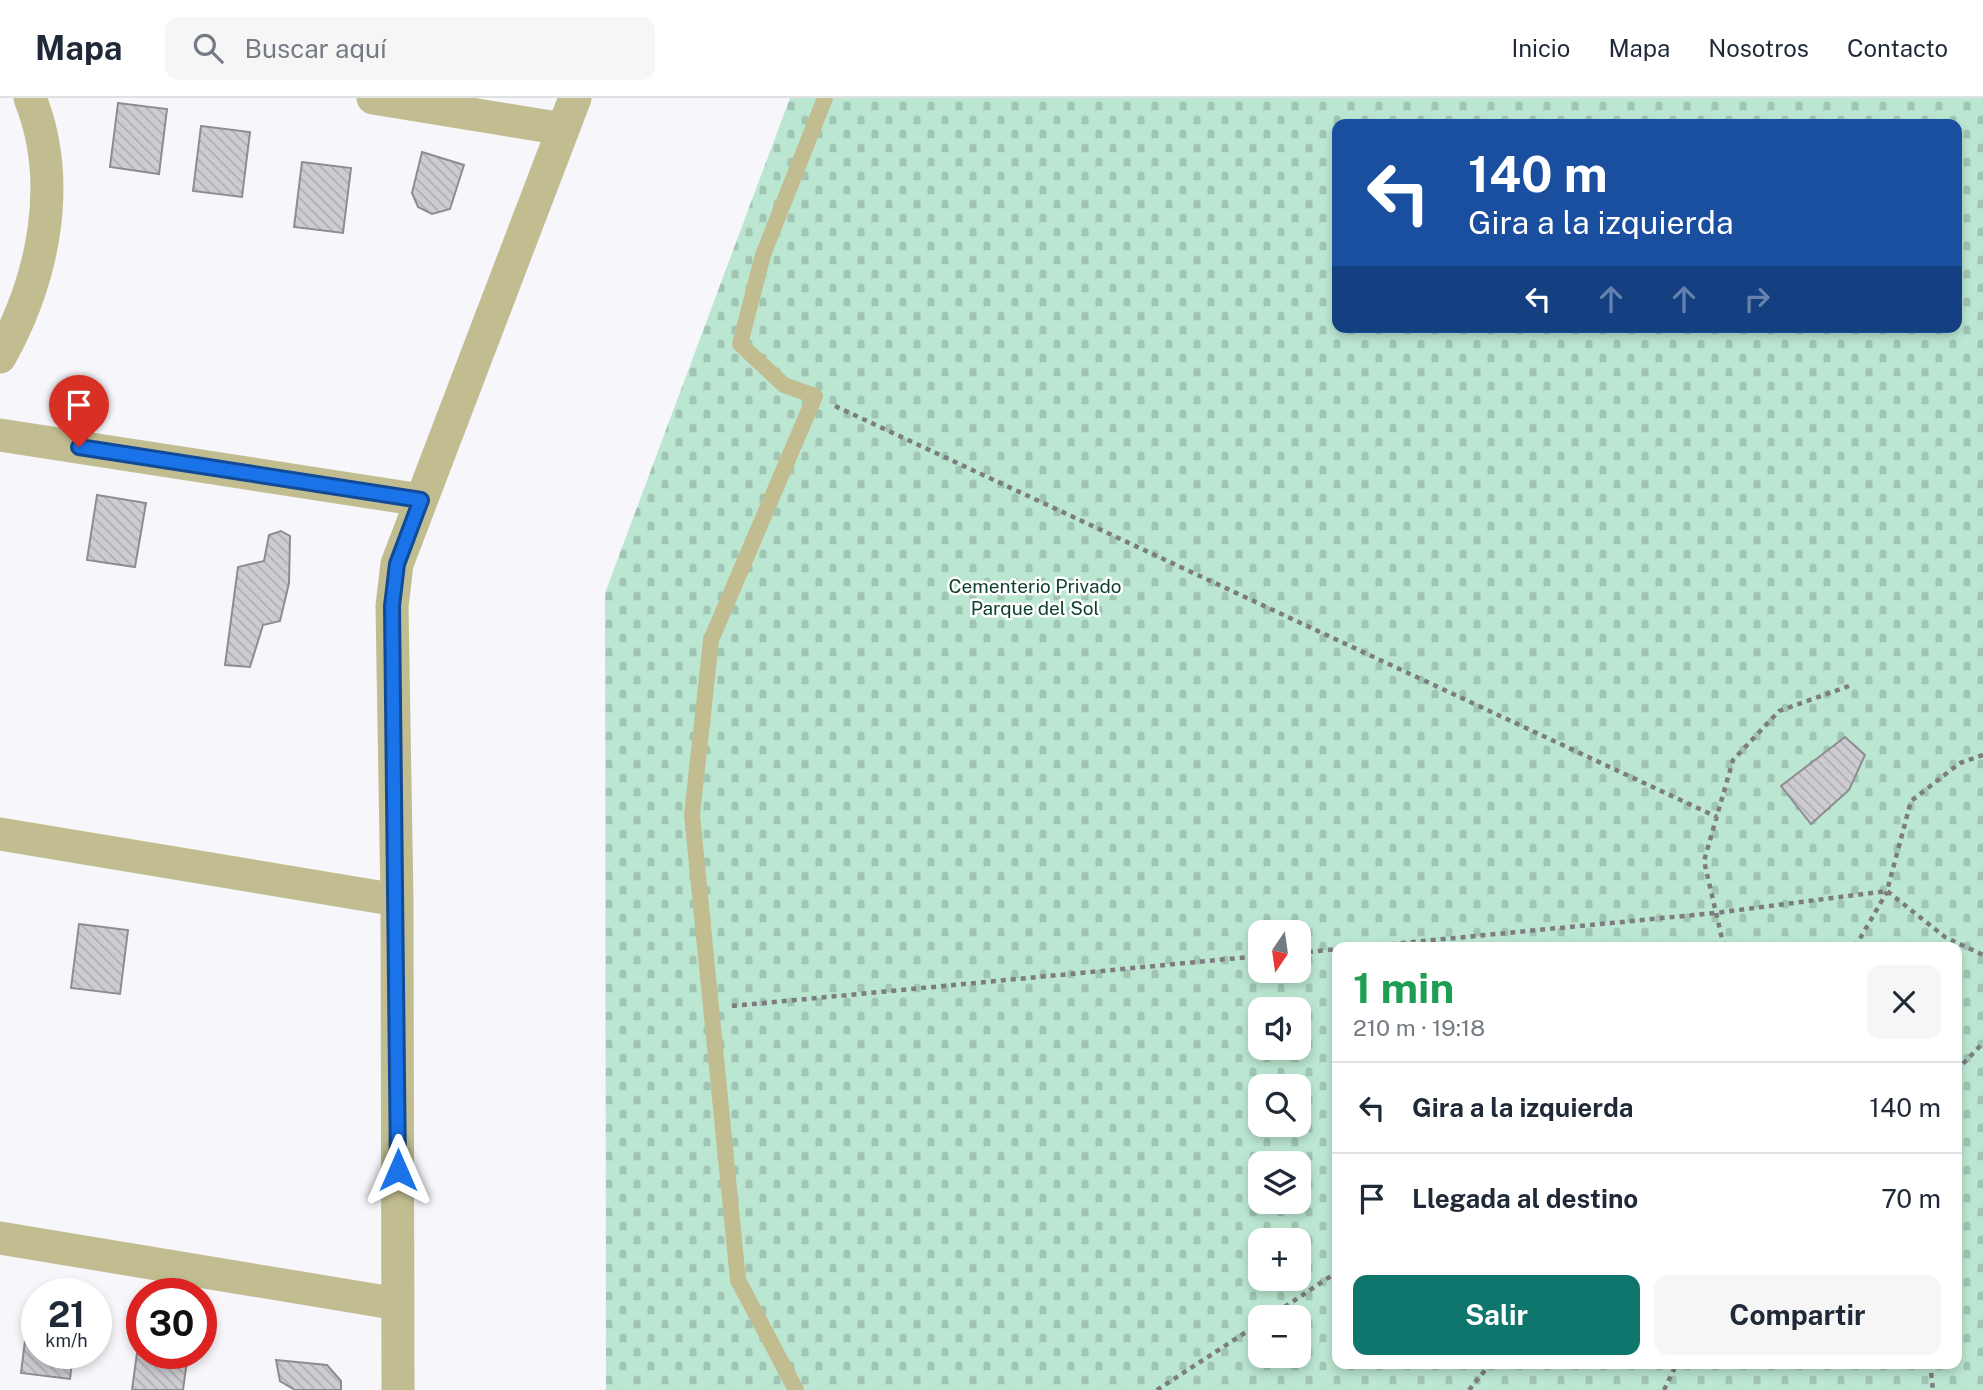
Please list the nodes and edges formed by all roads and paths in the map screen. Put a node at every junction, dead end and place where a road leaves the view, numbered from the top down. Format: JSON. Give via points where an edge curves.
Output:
{"nodes":[{"id":1,"x":30,"y":98,"type":"edge"},
{"id":2,"x":373,"y":98,"type":"edge"},
{"id":3,"x":575,"y":98,"type":"edge"},
{"id":4,"x":825,"y":98,"type":"edge"},
{"id":5,"x":563,"y":129,"type":"junction"},
{"id":6,"x":0,"y":357,"type":"edge"},
{"id":7,"x":815,"y":396,"type":"junction"},
{"id":8,"x":0,"y":435,"type":"edge"},
{"id":9,"x":421,"y":500,"type":"junction"},
{"id":10,"x":1849,"y":686,"type":"dead end"},
{"id":11,"x":1983,"y":755,"type":"edge"},
{"id":12,"x":1717,"y":817,"type":"junction"},
{"id":13,"x":0,"y":834,"type":"edge"},
{"id":14,"x":1888,"y":891,"type":"junction"},
{"id":15,"x":397,"y":900,"type":"junction"},
{"id":16,"x":1715,"y":913,"type":"junction"},
{"id":17,"x":1413,"y":942,"type":"edge"},
{"id":18,"x":1723,"y":942,"type":"edge"},
{"id":19,"x":1858,"y":942,"type":"edge"},
{"id":20,"x":1956,"y":942,"type":"edge"},
{"id":21,"x":1962,"y":945,"type":"edge"},
{"id":22,"x":1332,"y":950,"type":"edge"},
{"id":23,"x":1311,"y":952,"type":"edge"},
{"id":24,"x":1983,"y":954,"type":"edge"},
{"id":25,"x":1248,"y":957,"type":"edge"},
{"id":26,"x":711,"y":1008,"type":"junction"},
{"id":27,"x":1983,"y":1044,"type":"edge"},
{"id":28,"x":1962,"y":1065,"type":"edge"},
{"id":29,"x":0,"y":1238,"type":"edge"},
{"id":30,"x":1332,"y":1275,"type":"edge"},
{"id":31,"x":398,"y":1304,"type":"junction"},
{"id":32,"x":1288,"y":1305,"type":"edge"},
{"id":33,"x":1248,"y":1331,"type":"edge"},
{"id":34,"x":1486,"y":1369,"type":"edge"},
{"id":35,"x":1674,"y":1369,"type":"edge"},
{"id":36,"x":1931,"y":1369,"type":"edge"},
{"id":37,"x":398,"y":1390,"type":"edge"},
{"id":38,"x":796,"y":1390,"type":"edge"},
{"id":39,"x":1157,"y":1390,"type":"edge"},
{"id":40,"x":1469,"y":1390,"type":"edge"},
{"id":41,"x":1664,"y":1390,"type":"edge"},
{"id":42,"x":1933,"y":1390,"type":"edge"}],
"edges":[{"from":1,"to":6,"type":"street","via":[[38,117],[47,188],[41,248],[17,326]]},
{"from":2,"to":5,"type":"street"},
{"from":3,"to":5,"type":"street"},
{"from":4,"to":7,"type":"lane","via":[[762,255],[740,344],[784,386]]},
{"from":5,"to":9,"type":"street"},
{"from":7,"to":12,"type":"path"},
{"from":7,"to":26,"type":"lane","via":[[711,640],[692,816]]},
{"from":8,"to":9,"type":"street"},
{"from":9,"to":15,"type":"street","via":[[397,564],[392,606]]},
{"from":10,"to":12,"type":"path","via":[[1779,711],[1733,760]]},
{"from":11,"to":14,"type":"path","via":[[1960,763],[1911,801]]},
{"from":12,"to":16,"type":"path","via":[[1704,861]]},
{"from":13,"to":15,"type":"street"},
{"from":14,"to":16,"type":"path"},
{"from":14,"to":19,"type":"path"},
{"from":14,"to":20,"type":"path"},
{"from":15,"to":31,"type":"street"},
{"from":16,"to":17,"type":"path"},
{"from":16,"to":18,"type":"path"},
{"from":21,"to":24,"type":"path"},
{"from":22,"to":23,"type":"path"},
{"from":25,"to":26,"type":"path"},
{"from":26,"to":38,"type":"lane","via":[[738,1280]]},
{"from":27,"to":28,"type":"path"},
{"from":29,"to":31,"type":"street"},
{"from":30,"to":32,"type":"path"},
{"from":31,"to":37,"type":"street"},
{"from":33,"to":39,"type":"path"},
{"from":34,"to":40,"type":"path"},
{"from":35,"to":41,"type":"path"},
{"from":36,"to":42,"type":"path"}]}
